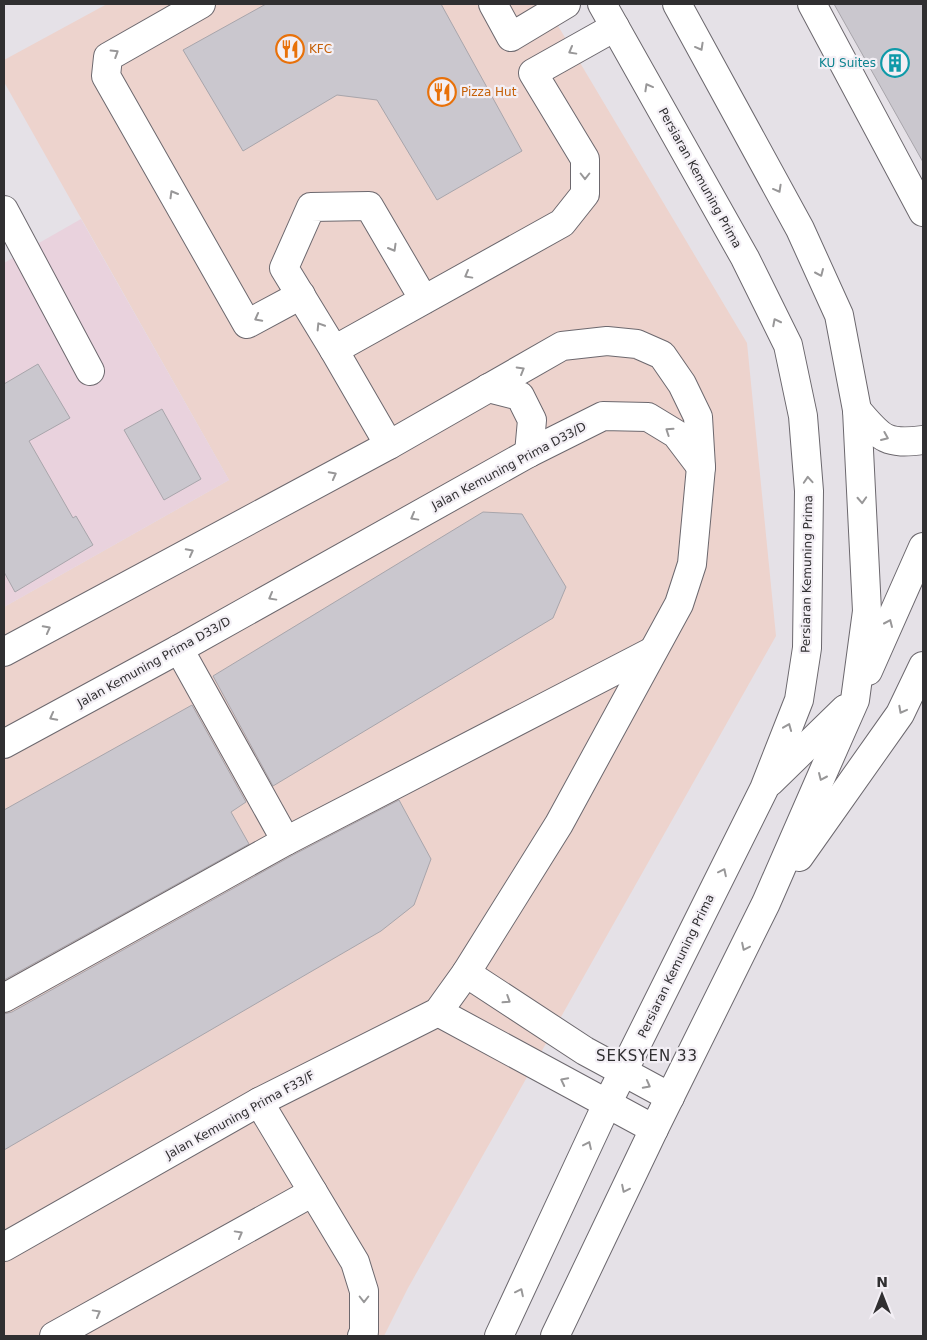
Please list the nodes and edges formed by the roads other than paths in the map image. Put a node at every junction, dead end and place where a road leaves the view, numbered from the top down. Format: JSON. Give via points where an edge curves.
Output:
{"nodes":[{"id":1,"x":201,"y":4,"type":"edge"},
{"id":2,"x":493,"y":4,"type":"edge"},
{"id":3,"x":566,"y":4,"type":"edge"},
{"id":4,"x":602,"y":4,"type":"edge"},
{"id":5,"x":677,"y":4,"type":"edge"},
{"id":6,"x":812,"y":4,"type":"edge"},
{"id":7,"x":615,"y":27,"type":"junction"},
{"id":8,"x":511,"y":37,"type":"junction"},
{"id":9,"x":533,"y":73,"type":"junction"},
{"id":10,"x":4,"y":210,"type":"edge"},
{"id":11,"x":923,"y":212,"type":"edge"},
{"id":12,"x":301,"y":296,"type":"junction"},
{"id":13,"x":424,"y":300,"type":"junction"},
{"id":14,"x":334,"y":350,"type":"junction"},
{"id":15,"x":90,"y":370,"type":"dead end"},
{"id":16,"x":488,"y":388,"type":"junction"},
{"id":17,"x":857,"y":410,"type":"junction"},
{"id":18,"x":923,"y":440,"type":"edge"},
{"id":19,"x":389,"y":445,"type":"junction"},
{"id":20,"x":529,"y":452,"type":"junction"},
{"id":21,"x":701,"y":467,"type":"junction"},
{"id":22,"x":923,"y":547,"type":"edge"},
{"id":23,"x":179,"y":649,"type":"junction"},
{"id":24,"x":4,"y":652,"type":"edge"},
{"id":25,"x":651,"y":652,"type":"junction"},
{"id":26,"x":923,"y":666,"type":"edge"},
{"id":27,"x":854,"y":700,"type":"junction"},
{"id":28,"x":4,"y":744,"type":"edge"},
{"id":29,"x":764,"y":789,"type":"junction"},
{"id":30,"x":286,"y":841,"type":"junction"},
{"id":31,"x":766,"y":903,"type":"junction"},
{"id":32,"x":466,"y":973,"type":"junction"},
{"id":33,"x":4,"y":998,"type":"edge"},
{"id":34,"x":438,"y":1012,"type":"junction"},
{"id":35,"x":623,"y":1072,"type":"junction"},
{"id":36,"x":670,"y":1097,"type":"junction"},
{"id":37,"x":259,"y":1102,"type":"junction"},
{"id":38,"x":607,"y":1104,"type":"junction"},
{"id":39,"x":654,"y":1129,"type":"junction"},
{"id":40,"x":313,"y":1192,"type":"junction"},
{"id":41,"x":4,"y":1247,"type":"edge"},
{"id":42,"x":54,"y":1336,"type":"edge"},
{"id":43,"x":362,"y":1336,"type":"edge"},
{"id":44,"x":499,"y":1336,"type":"edge"},
{"id":45,"x":555,"y":1336,"type":"edge"}],
"edges":[{"from":12,"to":1,"type":"street","one_way":true,"via":[[247,324],[106,76],[108,57]]},
{"from":2,"to":8,"type":"street"},
{"from":3,"to":8,"type":"street"},
{"from":4,"to":7,"type":"street","name":"Persiaran Kemuning Prima"},
{"from":5,"to":17,"type":"street","one_way":true,"via":[[800,229],[839,315]]},
{"from":6,"to":11,"type":"street"},
{"from":7,"to":9,"type":"street","one_way":true},
{"from":29,"to":7,"type":"street","name":"Persiaran Kemuning Prima","one_way":true,"via":[[799,700],[807,648],[808,491],[803,416],[788,345],[745,258]]},
{"from":8,"to":9,"type":"street"},
{"from":9,"to":13,"type":"street","one_way":true,"via":[[585,159],[585,194],[562,223]]},
{"from":10,"to":15,"type":"street"},
{"from":12,"to":13,"type":"street","one_way":true,"via":[[284,268],[311,207],[369,206]]},
{"from":14,"to":12,"type":"street","one_way":true},
{"from":13,"to":14,"type":"street"},
{"from":14,"to":19,"type":"street"},
{"from":16,"to":19,"type":"street"},
{"from":16,"to":20,"type":"street","via":[[520,396],[532,420]]},
{"from":16,"to":21,"type":"street","one_way":true,"via":[[562,346],[607,341],[637,344],[662,355],[682,384],[698,417]]},
{"from":17,"to":18,"type":"street","one_way":true,"via":[[879,436],[901,443]]},
{"from":17,"to":27,"type":"street","one_way":true,"via":[[867,611]]},
{"from":24,"to":19,"type":"street","one_way":true},
{"from":21,"to":20,"type":"street","name":"Jalan Kemuning Prima D33/D","one_way":true,"via":[[676,434],[648,417],[603,416]]},
{"from":20,"to":23,"type":"street","name":"Jalan Kemuning Prima D33/D","one_way":true},
{"from":21,"to":25,"type":"street","name":"Jalan Kemuning Prima F33/F","via":[[692,564],[679,604]]},
{"from":27,"to":22,"type":"street","one_way":true},
{"from":23,"to":28,"type":"street","name":"Jalan Kemuning Prima D33/D","one_way":true},
{"from":23,"to":30,"type":"street"},
{"from":25,"to":30,"type":"street"},
{"from":25,"to":32,"type":"street","name":"Jalan Kemuning Prima F33/F","via":[[559,824]]},
{"from":26,"to":31,"type":"street","one_way":true,"via":[[900,714]]},
{"from":27,"to":29,"type":"street"},
{"from":27,"to":31,"type":"street","one_way":true},
{"from":35,"to":29,"type":"street","name":"Persiaran Kemuning Prima","one_way":true},
{"from":30,"to":33,"type":"street"},
{"from":31,"to":36,"type":"street","one_way":true},
{"from":32,"to":34,"type":"street","name":"Jalan Kemuning Prima F33/F"},
{"from":32,"to":35,"type":"street","one_way":true,"via":[[585,1051]]},
{"from":34,"to":37,"type":"street","name":"Jalan Kemuning Prima F33/F"},
{"from":38,"to":34,"type":"street","one_way":true},
{"from":35,"to":36,"type":"street","one_way":true},
{"from":35,"to":38,"type":"street","name":"Persiaran Kemuning Prima"},
{"from":36,"to":39,"type":"street"},
{"from":37,"to":40,"type":"street"},
{"from":37,"to":41,"type":"street","name":"Jalan Kemuning Prima F33/F"},
{"from":38,"to":39,"type":"street"},
{"from":44,"to":38,"type":"street","name":"Persiaran Kemuning Prima","one_way":true},
{"from":39,"to":45,"type":"street","one_way":true},
{"from":42,"to":40,"type":"street","one_way":true},
{"from":40,"to":43,"type":"street","one_way":true,"via":[[355,1262],[364,1291]]}]}
